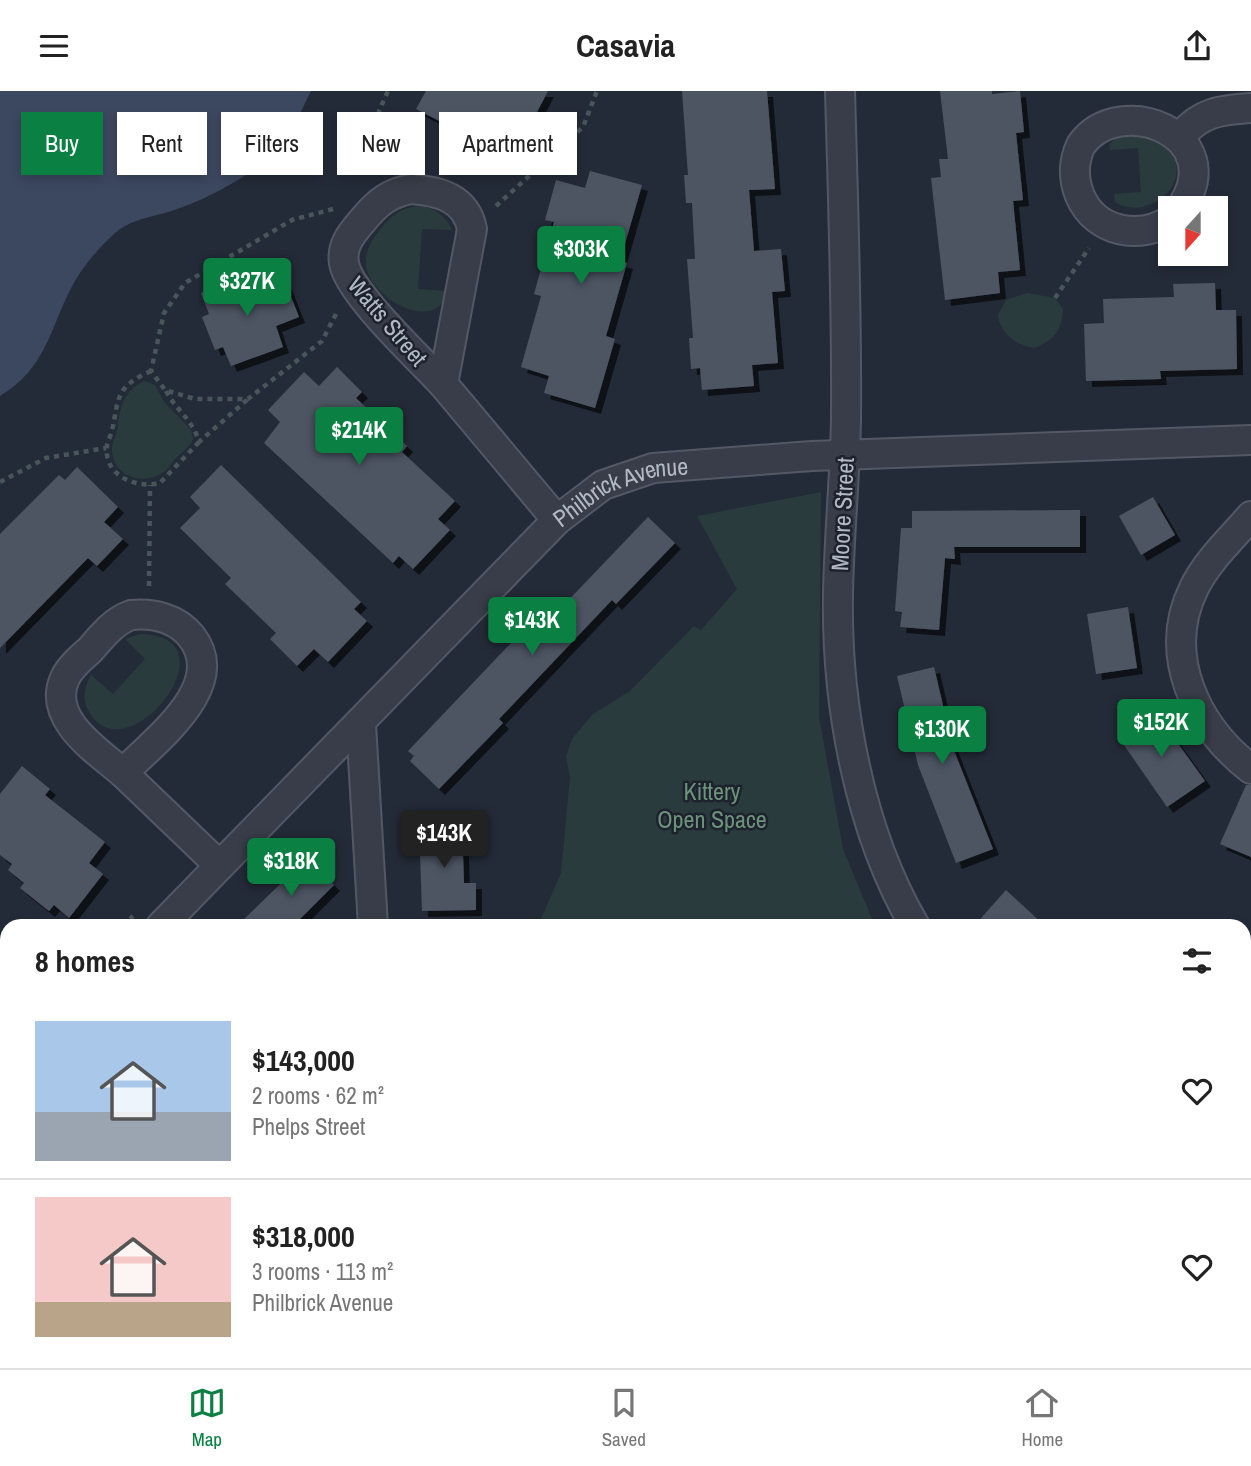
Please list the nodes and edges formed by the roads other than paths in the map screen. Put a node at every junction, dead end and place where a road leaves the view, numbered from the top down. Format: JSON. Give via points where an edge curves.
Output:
{"nodes":[{"id":1,"x":840,"y":91,"type":"edge"},
{"id":2,"x":1251,"y":109,"type":"edge"},
{"id":3,"x":1182,"y":135,"type":"junction"},
{"id":4,"x":1187,"y":196,"type":"edge"},
{"id":5,"x":1158,"y":224,"type":"edge"},
{"id":6,"x":443,"y":384,"type":"junction"},
{"id":7,"x":1251,"y":440,"type":"edge"},
{"id":8,"x":844,"y":456,"type":"junction"},
{"id":9,"x":1251,"y":516,"type":"edge"},
{"id":10,"x":557,"y":520,"type":"junction"},
{"id":11,"x":361,"y":724,"type":"junction"},
{"id":12,"x":1251,"y":769,"type":"edge"},
{"id":13,"x":123,"y":773,"type":"junction"},
{"id":14,"x":219,"y":865,"type":"junction"},
{"id":15,"x":168,"y":919,"type":"edge"},
{"id":16,"x":373,"y":919,"type":"edge"},
{"id":17,"x":912,"y":919,"type":"edge"}],
"edges":[{"from":1,"to":8,"type":"street","name":"Moore Street","via":[[846,269]]},
{"from":2,"to":3,"type":"street","via":[[1210,112]]},
{"from":3,"to":4,"type":"street","via":[[1190,148],[1195,179]]},
{"from":3,"to":5,"type":"street","via":[[1165,121],[1133,112],[1107,118],[1091,130],[1079,149],[1075,181],[1084,206],[1106,225],[1121,230],[1139,232]]},
{"from":6,"to":6,"type":"street","name":"Watts Street","via":[[472,229],[464,209],[444,195],[411,189],[390,194],[364,218],[350,236],[344,264],[351,281]]},
{"from":6,"to":10,"type":"street","name":"Watts Street"},
{"from":7,"to":8,"type":"street","name":"Philbrick Avenue"},
{"from":8,"to":10,"type":"street","name":"Philbrick Avenue","via":[[653,468],[603,485]]},
{"from":8,"to":17,"type":"street","name":"Moore Street","via":[[838,595],[849,727],[866,808]]},
{"from":9,"to":12,"type":"street","via":[[1194,589],[1184,624],[1182,664],[1205,719]]},
{"from":10,"to":11,"type":"street","name":"Philbrick Avenue"},
{"from":11,"to":14,"type":"street","name":"Philbrick Avenue"},
{"from":11,"to":16,"type":"street"},
{"from":13,"to":13,"type":"street","via":[[70,725],[63,708],[63,684],[69,671],[118,621],[131,615],[173,621],[193,639],[202,661],[201,682],[194,699]]},
{"from":13,"to":14,"type":"street"},
{"from":14,"to":15,"type":"street","name":"Philbrick Avenue"}]}
